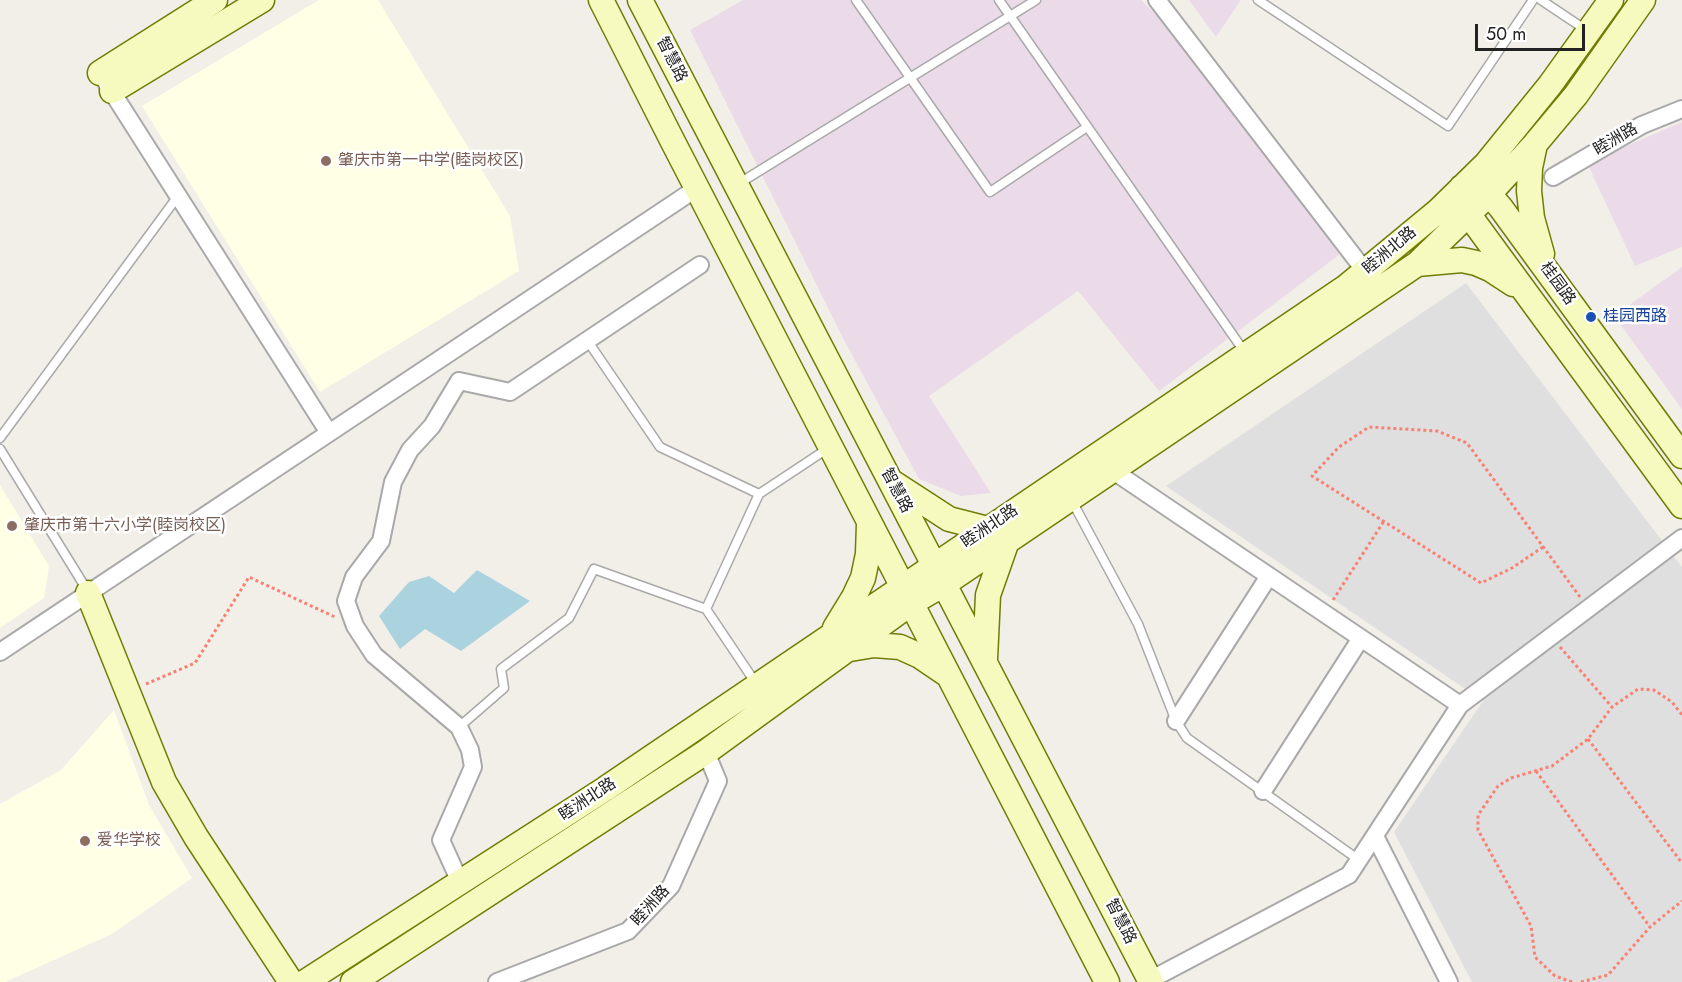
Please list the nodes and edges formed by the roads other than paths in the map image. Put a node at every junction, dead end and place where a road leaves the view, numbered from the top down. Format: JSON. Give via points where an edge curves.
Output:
{"nodes":[{"id":1,"x":215,"y":0,"type":"edge"},
{"id":2,"x":262,"y":0,"type":"edge"},
{"id":3,"x":601,"y":0,"type":"edge"},
{"id":4,"x":640,"y":0,"type":"edge"},
{"id":5,"x":856,"y":0,"type":"edge"},
{"id":6,"x":999,"y":0,"type":"edge"},
{"id":7,"x":1036,"y":0,"type":"edge"},
{"id":8,"x":1157,"y":0,"type":"edge"},
{"id":9,"x":1258,"y":0,"type":"edge"},
{"id":10,"x":1533,"y":0,"type":"edge"},
{"id":11,"x":1541,"y":0,"type":"edge"},
{"id":12,"x":1611,"y":0,"type":"edge"},
{"id":13,"x":1643,"y":0,"type":"edge"},
{"id":14,"x":1010,"y":16,"type":"junction"},
{"id":15,"x":1589,"y":32,"type":"junction"},
{"id":16,"x":910,"y":78,"type":"junction"},
{"id":17,"x":106,"y":82,"type":"junction"},
{"id":18,"x":1682,"y":109,"type":"edge"},
{"id":19,"x":704,"y":124,"type":"junction"},
{"id":20,"x":1088,"y":127,"type":"junction"},
{"id":21,"x":672,"y":140,"type":"junction"},
{"id":22,"x":1535,"y":144,"type":"junction"},
{"id":23,"x":1554,"y":177,"type":"dead end"},
{"id":24,"x":736,"y":185,"type":"junction"},
{"id":25,"x":697,"y":188,"type":"junction"},
{"id":26,"x":1462,"y":188,"type":"junction"},
{"id":27,"x":1489,"y":194,"type":"junction"},
{"id":28,"x":178,"y":196,"type":"junction"},
{"id":29,"x":1469,"y":214,"type":"junction"},
{"id":30,"x":1417,"y":264,"type":"junction"},
{"id":31,"x":700,"y":265,"type":"dead end"},
{"id":32,"x":1545,"y":268,"type":"junction"},
{"id":33,"x":1365,"y":272,"type":"junction"},
{"id":34,"x":1523,"y":290,"type":"junction"},
{"id":35,"x":587,"y":340,"type":"junction"},
{"id":36,"x":1247,"y":355,"type":"junction"},
{"id":37,"x":329,"y":433,"type":"junction"},
{"id":38,"x":0,"y":438,"type":"edge"},
{"id":39,"x":830,"y":447,"type":"junction"},
{"id":40,"x":0,"y":448,"type":"edge"},
{"id":41,"x":1682,"y":456,"type":"edge"},
{"id":42,"x":1112,"y":470,"type":"junction"},
{"id":43,"x":891,"y":482,"type":"junction"},
{"id":44,"x":759,"y":494,"type":"junction"},
{"id":45,"x":1070,"y":498,"type":"junction"},
{"id":46,"x":1682,"y":506,"type":"edge"},
{"id":47,"x":869,"y":521,"type":"junction"},
{"id":48,"x":998,"y":535,"type":"junction"},
{"id":49,"x":1682,"y":538,"type":"edge"},
{"id":50,"x":940,"y":574,"type":"junction"},
{"id":51,"x":1269,"y":576,"type":"junction"},
{"id":52,"x":88,"y":593,"type":"junction"},
{"id":53,"x":907,"y":595,"type":"junction"},
{"id":54,"x":706,"y":609,"type":"junction"},
{"id":55,"x":1360,"y":638,"type":"junction"},
{"id":56,"x":839,"y":642,"type":"junction"},
{"id":57,"x":0,"y":652,"type":"edge"},
{"id":58,"x":985,"y":661,"type":"junction"},
{"id":59,"x":950,"y":677,"type":"junction"},
{"id":60,"x":758,"y":685,"type":"junction"},
{"id":61,"x":1460,"y":705,"type":"junction"},
{"id":62,"x":1176,"y":721,"type":"junction"},
{"id":63,"x":459,"y":727,"type":"junction"},
{"id":64,"x":706,"y":752,"type":"junction"},
{"id":65,"x":1263,"y":791,"type":"junction"},
{"id":66,"x":1375,"y":836,"type":"junction"},
{"id":67,"x":1359,"y":860,"type":"junction"},
{"id":68,"x":460,"y":882,"type":"junction"},
{"id":69,"x":1150,"y":981,"type":"edge"},
{"id":70,"x":291,"y":982,"type":"edge"},
{"id":71,"x":305,"y":982,"type":"edge"},
{"id":72,"x":353,"y":982,"type":"edge"},
{"id":73,"x":496,"y":982,"type":"edge"},
{"id":74,"x":1107,"y":982,"type":"edge"},
{"id":75,"x":1449,"y":982,"type":"edge"}],
"edges":[{"from":1,"to":17,"type":"main road"},
{"from":2,"to":17,"type":"main road"},
{"from":3,"to":21,"type":"main road"},
{"from":4,"to":19,"type":"main road","name":"智慧路"},
{"from":5,"to":16,"type":"lane"},
{"from":6,"to":14,"type":"lane"},
{"from":7,"to":14,"type":"lane"},
{"from":8,"to":33,"type":"street"},
{"from":9,"to":10,"type":"lane","via":[[1448,126]]},
{"from":11,"to":15,"type":"lane"},
{"from":12,"to":15,"type":"main road","name":"睦洲北路"},
{"from":13,"to":22,"type":"main road","name":"睦洲北路","via":[[1582,87]]},
{"from":14,"to":16,"type":"lane"},
{"from":14,"to":20,"type":"lane"},
{"from":15,"to":26,"type":"main road","name":"睦洲北路","via":[[1511,135]]},
{"from":16,"to":20,"type":"lane","via":[[990,192]]},
{"from":16,"to":24,"type":"lane"},
{"from":17,"to":28,"type":"street"},
{"from":18,"to":23,"type":"street","name":"睦洲路","via":[[1642,125]]},
{"from":19,"to":21,"type":"main road","via":[[698,135],[684,142]]},
{"from":19,"to":24,"type":"main road","name":"智慧路"},
{"from":20,"to":36,"type":"lane"},
{"from":21,"to":25,"type":"main road"},
{"from":22,"to":27,"type":"main road","name":"睦洲北路"},
{"from":22,"to":32,"type":"main road","via":[[1530,168],[1532,218]]},
{"from":24,"to":43,"type":"main road","name":"智慧路"},
{"from":25,"to":37,"type":"street"},
{"from":25,"to":39,"type":"main road"},
{"from":26,"to":27,"type":"main road"},
{"from":26,"to":29,"type":"main road"},
{"from":26,"to":33,"type":"main road","name":"睦洲北路"},
{"from":27,"to":29,"type":"main road","name":"睦洲北路"},
{"from":27,"to":32,"type":"main road","name":"桂园路"},
{"from":28,"to":37,"type":"street"},
{"from":28,"to":38,"type":"lane"},
{"from":29,"to":30,"type":"main road","name":"睦洲北路"},
{"from":29,"to":34,"type":"main road"},
{"from":30,"to":34,"type":"main road","via":[[1462,260],[1476,263]]},
{"from":30,"to":42,"type":"main road","name":"睦洲北路"},
{"from":31,"to":35,"type":"street"},
{"from":32,"to":41,"type":"main road","name":"桂园路"},
{"from":33,"to":36,"type":"main road","name":"睦洲北路"},
{"from":34,"to":46,"type":"main road"},
{"from":35,"to":44,"type":"lane","via":[[660,447]]},
{"from":35,"to":63,"type":"street","via":[[510,392],[459,381],[432,426],[410,450],[393,482],[381,541],[354,577],[346,601],[354,626],[374,655]]},
{"from":36,"to":48,"type":"main road","name":"睦洲北路"},
{"from":37,"to":52,"type":"street"},
{"from":39,"to":44,"type":"lane"},
{"from":39,"to":47,"type":"main road"},
{"from":40,"to":52,"type":"lane"},
{"from":42,"to":45,"type":"main road","name":"睦洲北路"},
{"from":42,"to":51,"type":"street"},
{"from":43,"to":48,"type":"main road","via":[[949,519]]},
{"from":43,"to":50,"type":"main road","name":"智慧路"},
{"from":44,"to":54,"type":"lane"},
{"from":45,"to":48,"type":"main road","name":"睦洲北路"},
{"from":45,"to":62,"type":"lane","via":[[1138,624]]},
{"from":47,"to":53,"type":"main road"},
{"from":47,"to":56,"type":"main road","via":[[863,578]]},
{"from":48,"to":50,"type":"main road","name":"睦洲北路"},
{"from":48,"to":58,"type":"main road","via":[[988,595]]},
{"from":49,"to":61,"type":"street"},
{"from":50,"to":53,"type":"main road","name":"睦洲北路"},
{"from":50,"to":58,"type":"main road","name":"智慧路"},
{"from":51,"to":55,"type":"street"},
{"from":51,"to":62,"type":"street"},
{"from":52,"to":57,"type":"street"},
{"from":52,"to":70,"type":"main road","via":[[164,782]]},
{"from":53,"to":56,"type":"main road","name":"睦洲北路"},
{"from":53,"to":59,"type":"main road"},
{"from":54,"to":60,"type":"lane"},
{"from":54,"to":63,"type":"lane","via":[[594,569],[569,618],[501,669],[504,688]]},
{"from":55,"to":61,"type":"street"},
{"from":55,"to":65,"type":"street"},
{"from":56,"to":59,"type":"main road","via":[[900,647]]},
{"from":56,"to":60,"type":"main road","name":"睦洲北路"},
{"from":56,"to":64,"type":"main road","name":"睦洲北路"},
{"from":58,"to":69,"type":"main road","name":"智慧路"},
{"from":59,"to":74,"type":"main road"},
{"from":60,"to":68,"type":"main road","name":"睦洲北路"},
{"from":61,"to":66,"type":"street"},
{"from":62,"to":65,"type":"lane","via":[[1187,738]]},
{"from":63,"to":68,"type":"street","via":[[473,767],[441,840]]},
{"from":64,"to":72,"type":"main road","name":"睦洲北路"},
{"from":64,"to":73,"type":"street","name":"睦洲路","via":[[718,781],[670,886],[628,931]]},
{"from":65,"to":67,"type":"lane"},
{"from":66,"to":67,"type":"street"},
{"from":66,"to":75,"type":"street"},
{"from":67,"to":69,"type":"street","via":[[1349,875]]},
{"from":68,"to":71,"type":"main road","name":"睦洲北路"}]}
